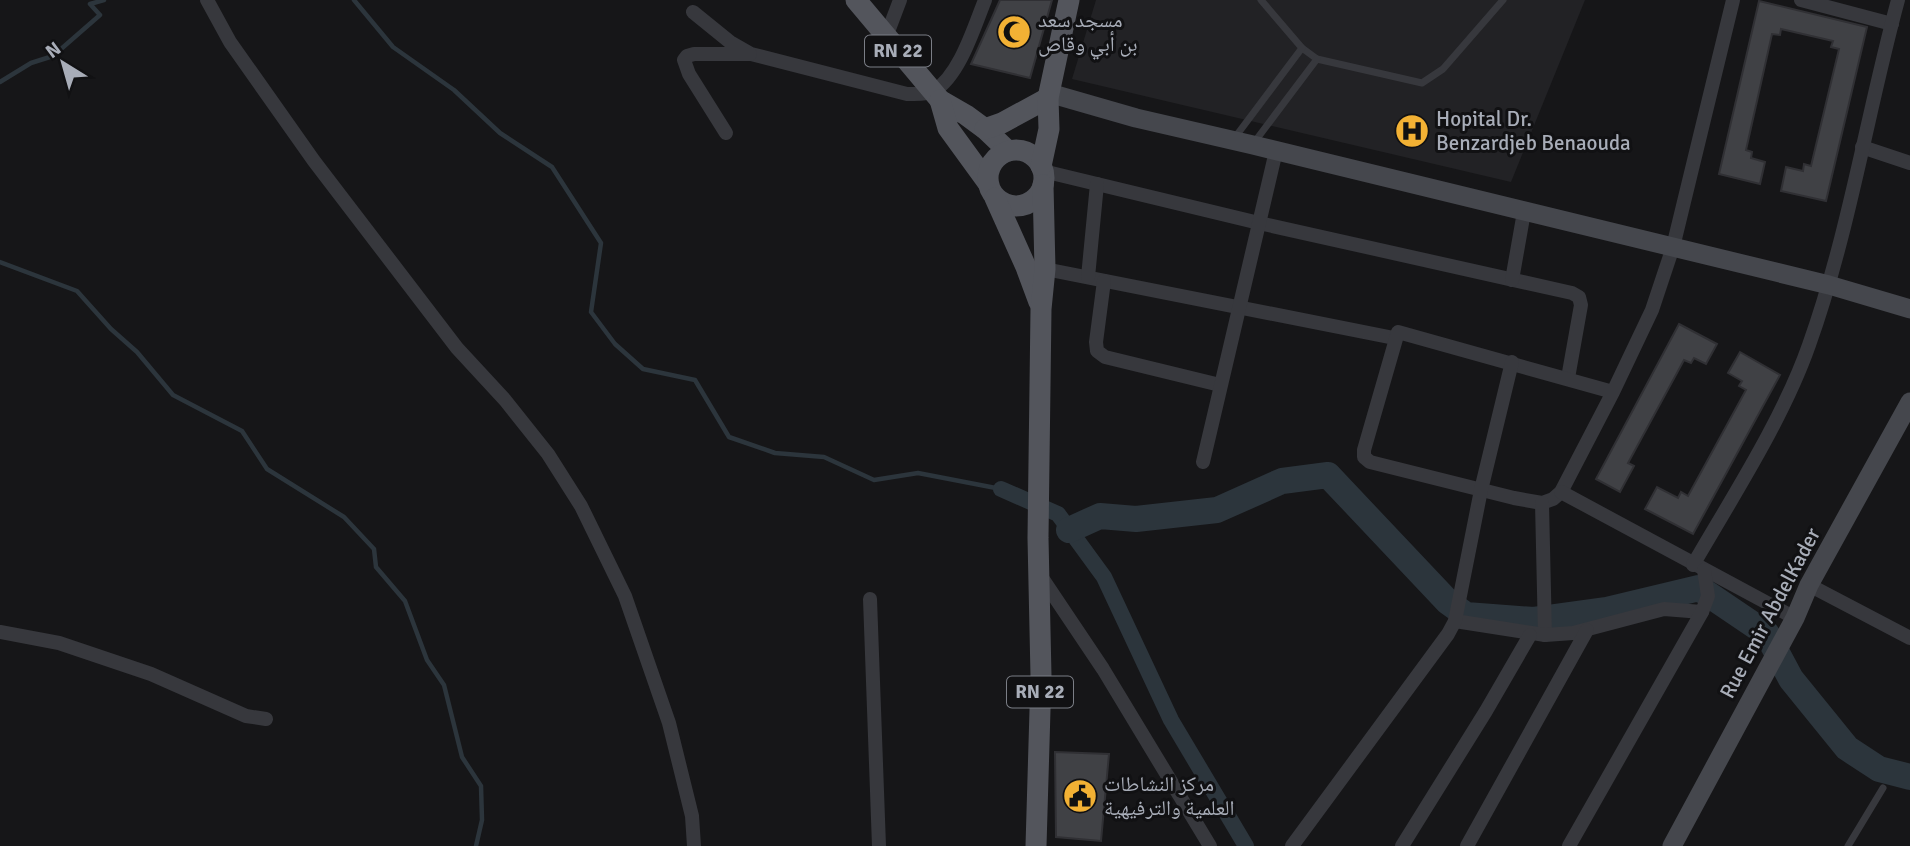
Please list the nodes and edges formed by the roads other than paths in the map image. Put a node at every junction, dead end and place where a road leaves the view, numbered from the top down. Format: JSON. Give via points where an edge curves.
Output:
{"nodes":[{"id":1,"x":206,"y":0,"type":"edge"},
{"id":2,"x":856,"y":0,"type":"edge"},
{"id":3,"x":900,"y":0,"type":"edge"},
{"id":4,"x":985,"y":0,"type":"edge"},
{"id":5,"x":1069,"y":0,"type":"edge"},
{"id":6,"x":1261,"y":0,"type":"edge"},
{"id":7,"x":1503,"y":0,"type":"edge"},
{"id":8,"x":1733,"y":0,"type":"edge"},
{"id":9,"x":1801,"y":0,"type":"edge"},
{"id":10,"x":1898,"y":0,"type":"edge"},
{"id":11,"x":693,"y":12,"type":"dead end"},
{"id":12,"x":1892,"y":24,"type":"junction"},
{"id":13,"x":886,"y":37,"type":"junction"},
{"id":14,"x":1302,"y":48,"type":"junction"},
{"id":15,"x":751,"y":54,"type":"junction"},
{"id":16,"x":1317,"y":59,"type":"junction"},
{"id":17,"x":1048,"y":95,"type":"junction"},
{"id":18,"x":936,"y":96,"type":"junction"},
{"id":19,"x":985,"y":129,"type":"junction"},
{"id":20,"x":726,"y":133,"type":"dead end"},
{"id":21,"x":1233,"y":141,"type":"junction"},
{"id":22,"x":1253,"y":145,"type":"junction"},
{"id":23,"x":1862,"y":147,"type":"junction"},
{"id":24,"x":1009,"y":151,"type":"junction"},
{"id":25,"x":1276,"y":151,"type":"junction"},
{"id":26,"x":1910,"y":163,"type":"edge"},
{"id":27,"x":1043,"y":174,"type":"junction"},
{"id":28,"x":1097,"y":184,"type":"junction"},
{"id":29,"x":992,"y":190,"type":"junction"},
{"id":30,"x":1524,"y":212,"type":"junction"},
{"id":31,"x":1259,"y":223,"type":"junction"},
{"id":32,"x":1673,"y":247,"type":"junction"},
{"id":33,"x":1045,"y":269,"type":"junction"},
{"id":34,"x":1088,"y":278,"type":"junction"},
{"id":35,"x":1512,"y":280,"type":"junction"},
{"id":36,"x":1104,"y":281,"type":"junction"},
{"id":37,"x":1829,"y":285,"type":"junction"},
{"id":38,"x":1241,"y":306,"type":"junction"},
{"id":39,"x":1041,"y":309,"type":"junction"},
{"id":40,"x":1910,"y":309,"type":"edge"},
{"id":41,"x":1395,"y":338,"type":"junction"},
{"id":42,"x":1511,"y":362,"type":"junction"},
{"id":43,"x":1568,"y":378,"type":"junction"},
{"id":44,"x":1220,"y":385,"type":"junction"},
{"id":45,"x":1613,"y":392,"type":"junction"},
{"id":46,"x":1910,"y":402,"type":"edge"},
{"id":47,"x":1203,"y":462,"type":"dead end"},
{"id":48,"x":1481,"y":490,"type":"junction"},
{"id":49,"x":1561,"y":492,"type":"junction"},
{"id":50,"x":1542,"y":503,"type":"junction"},
{"id":51,"x":1701,"y":572,"type":"junction"},
{"id":52,"x":1039,"y":574,"type":"junction"},
{"id":53,"x":1809,"y":584,"type":"junction"},
{"id":54,"x":870,"y":599,"type":"dead end"},
{"id":55,"x":1704,"y":608,"type":"junction"},
{"id":56,"x":1457,"y":614,"type":"junction"},
{"id":57,"x":1795,"y":618,"type":"junction"},
{"id":58,"x":1541,"y":627,"type":"junction"},
{"id":59,"x":1587,"y":630,"type":"junction"},
{"id":60,"x":0,"y":632,"type":"edge"},
{"id":61,"x":1910,"y":638,"type":"edge"},
{"id":62,"x":266,"y":719,"type":"dead end"},
{"id":63,"x":1883,"y":788,"type":"dead end"},
{"id":64,"x":694,"y":846,"type":"edge"},
{"id":65,"x":879,"y":846,"type":"edge"},
{"id":66,"x":1036,"y":846,"type":"edge"},
{"id":67,"x":1210,"y":846,"type":"edge"},
{"id":68,"x":1292,"y":846,"type":"edge"},
{"id":69,"x":1402,"y":846,"type":"edge"},
{"id":70,"x":1466,"y":846,"type":"edge"},
{"id":71,"x":1569,"y":846,"type":"edge"},
{"id":72,"x":1672,"y":846,"type":"edge"},
{"id":73,"x":1848,"y":846,"type":"edge"}],
"edges":[{"from":1,"to":64,"type":"street","via":[[314,161],[457,348],[548,454],[581,506],[625,596],[669,723],[690,804]]},
{"from":2,"to":13,"type":"main road","number":"RN 22"},
{"from":3,"to":13,"type":"street"},
{"from":4,"to":18,"type":"street","via":[[957,65]]},
{"from":5,"to":17,"type":"main road"},
{"from":6,"to":14,"type":"lane"},
{"from":7,"to":16,"type":"lane","via":[[1443,69],[1422,83]]},
{"from":8,"to":32,"type":"street"},
{"from":9,"to":12,"type":"street"},
{"from":10,"to":12,"type":"street"},
{"from":11,"to":15,"type":"street"},
{"from":12,"to":23,"type":"street"},
{"from":13,"to":18,"type":"main road","number":"RN 22"},
{"from":14,"to":16,"type":"lane"},
{"from":14,"to":21,"type":"lane"},
{"from":15,"to":18,"type":"street","via":[[874,87]]},
{"from":15,"to":20,"type":"street","via":[[694,54],[684,60]]},
{"from":16,"to":22,"type":"lane"},
{"from":17,"to":19,"type":"main road"},
{"from":17,"to":21,"type":"street"},
{"from":17,"to":24,"type":"main road","via":[[1025,117]]},
{"from":17,"to":27,"type":"main road"},
{"from":18,"to":19,"type":"main road","number":"RN 22"},
{"from":18,"to":29,"type":"main road","number":"RN 22","via":[[948,128]]},
{"from":19,"to":24,"type":"main road","number":"RN 22"},
{"from":21,"to":22,"type":"street"},
{"from":22,"to":25,"type":"street"},
{"from":23,"to":26,"type":"street"},
{"from":23,"to":37,"type":"street"},
{"from":24,"to":27,"type":"main road","via":[[1028,153]]},
{"from":24,"to":29,"type":"main road","via":[[994,160],[989,170]]},
{"from":25,"to":30,"type":"street"},
{"from":25,"to":31,"type":"street"},
{"from":27,"to":28,"type":"street"},
{"from":27,"to":29,"type":"main road","via":[[1034,200],[1018,206],[1010,206]]},
{"from":27,"to":33,"type":"main road","number":"RN 22"},
{"from":28,"to":31,"type":"street"},
{"from":28,"to":34,"type":"street"},
{"from":29,"to":39,"type":"main road","number":"RN 22"},
{"from":30,"to":32,"type":"street"},
{"from":30,"to":35,"type":"street"},
{"from":31,"to":35,"type":"street"},
{"from":31,"to":38,"type":"street"},
{"from":32,"to":37,"type":"street"},
{"from":32,"to":45,"type":"street","via":[[1652,310]]},
{"from":33,"to":34,"type":"street"},
{"from":33,"to":39,"type":"main road","number":"RN 22"},
{"from":34,"to":36,"type":"street"},
{"from":35,"to":43,"type":"street","via":[[1579,297]]},
{"from":36,"to":38,"type":"street"},
{"from":36,"to":44,"type":"street","via":[[1097,351],[1105,357]]},
{"from":37,"to":40,"type":"street"},
{"from":37,"to":51,"type":"street","via":[[1791,392]]},
{"from":38,"to":41,"type":"street"},
{"from":38,"to":44,"type":"street"},
{"from":39,"to":52,"type":"main road","number":"RN 22"},
{"from":41,"to":42,"type":"street","via":[[1400,331]]},
{"from":41,"to":48,"type":"street","via":[[1364,457]]},
{"from":42,"to":43,"type":"street"},
{"from":42,"to":48,"type":"street"},
{"from":43,"to":45,"type":"street"},
{"from":44,"to":47,"type":"street"},
{"from":45,"to":49,"type":"street"},
{"from":46,"to":53,"type":"street","name":"Rue Emir AbdelKader"},
{"from":48,"to":50,"type":"street"},
{"from":48,"to":56,"type":"street"},
{"from":49,"to":50,"type":"street"},
{"from":49,"to":51,"type":"street"},
{"from":50,"to":58,"type":"street"},
{"from":51,"to":55,"type":"street","via":[[1708,596]]},
{"from":51,"to":57,"type":"street"},
{"from":52,"to":66,"type":"main road","number":"RN 22"},
{"from":52,"to":67,"type":"street","via":[[1103,668]]},
{"from":53,"to":57,"type":"street","name":"Rue Emir AbdelKader"},
{"from":53,"to":61,"type":"street"},
{"from":54,"to":65,"type":"street"},
{"from":55,"to":59,"type":"street","via":[[1664,609]]},
{"from":55,"to":71,"type":"street"},
{"from":56,"to":58,"type":"street"},
{"from":56,"to":68,"type":"street"},
{"from":57,"to":72,"type":"street","name":"Rue Emir AbdelKader"},
{"from":58,"to":59,"type":"street"},
{"from":58,"to":69,"type":"street"},
{"from":59,"to":70,"type":"street"},
{"from":60,"to":62,"type":"street","via":[[59,643],[151,674],[246,716]]},
{"from":63,"to":73,"type":"lane"}]}
